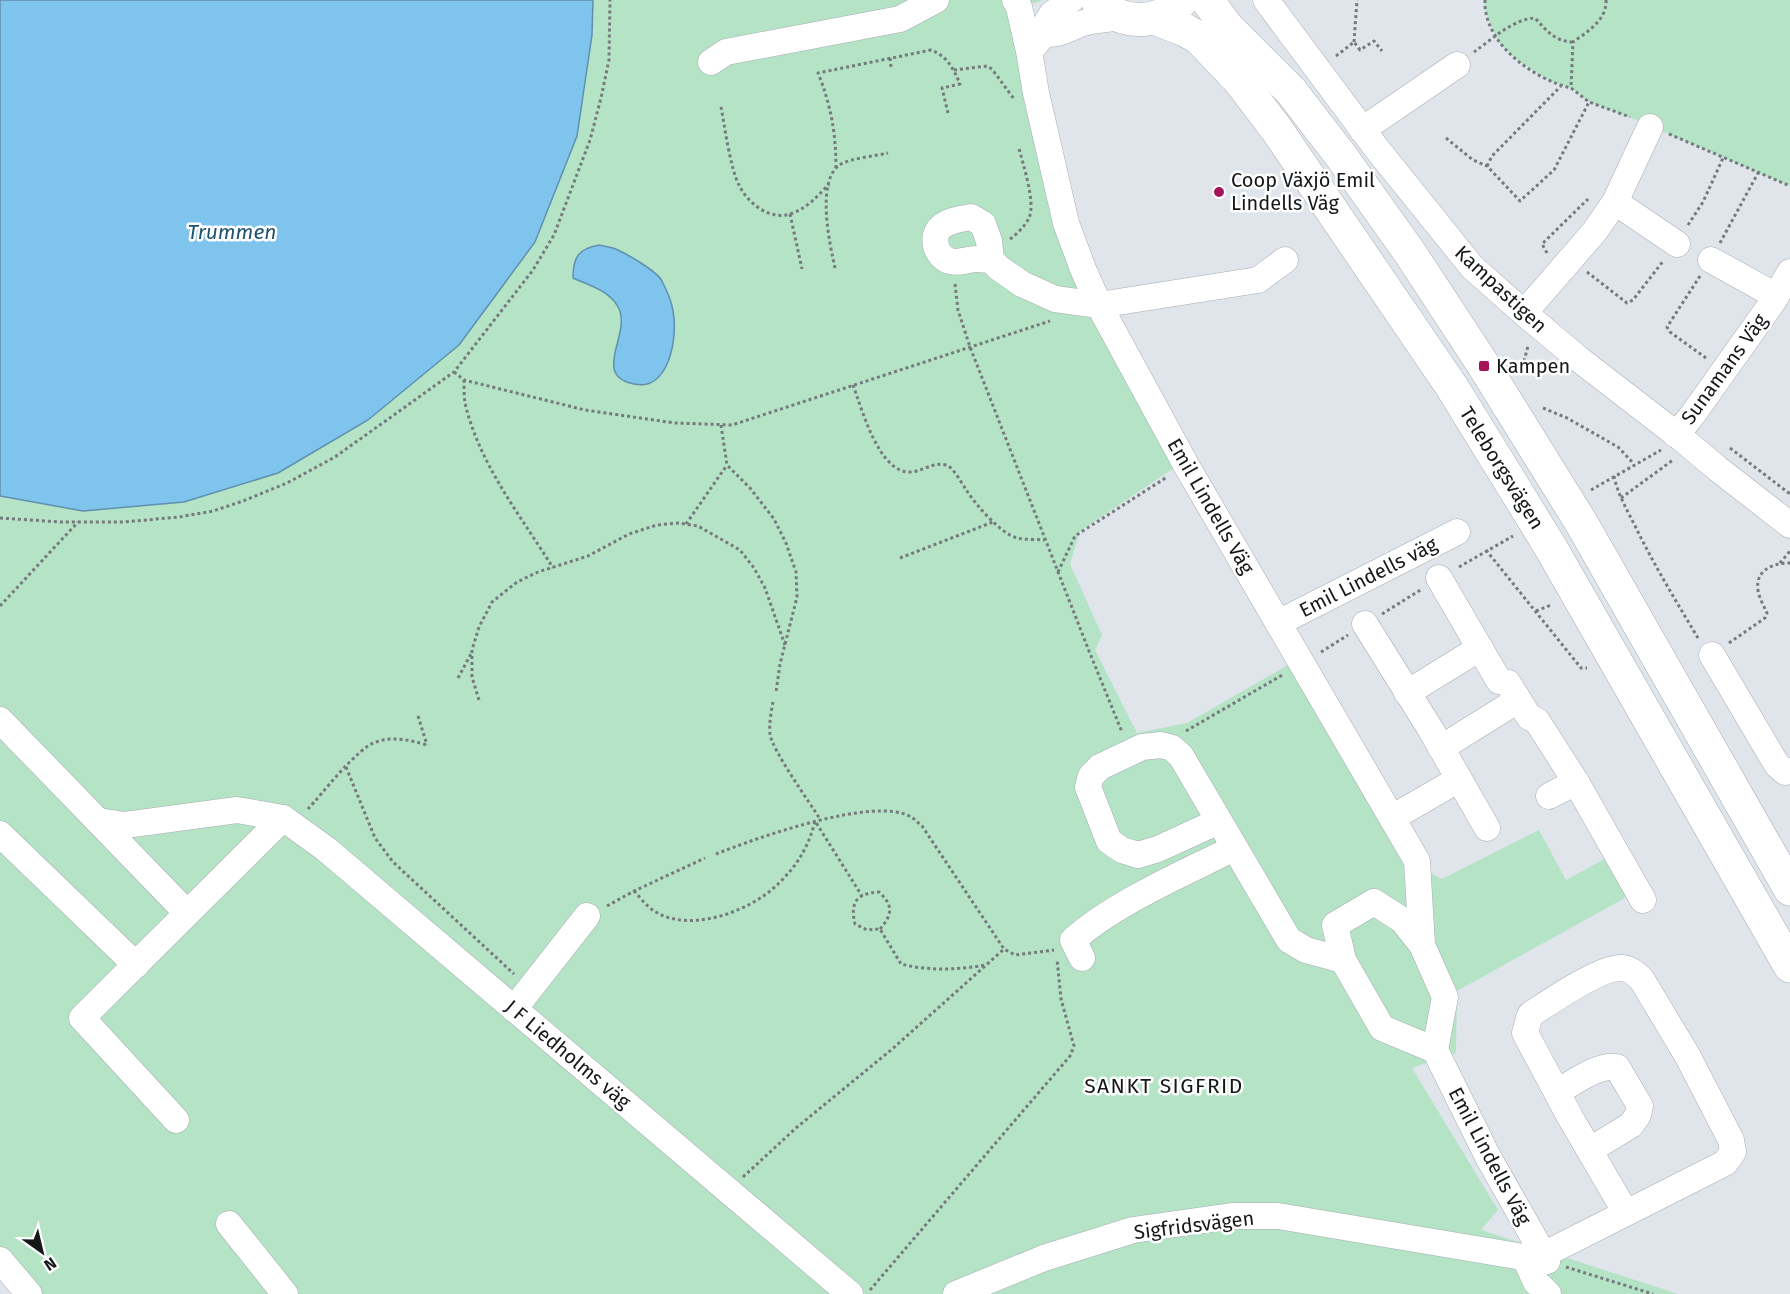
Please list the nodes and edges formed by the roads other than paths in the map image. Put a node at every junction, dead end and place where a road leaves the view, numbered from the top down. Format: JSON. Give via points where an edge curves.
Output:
{"nodes":[{"id":1,"x":936,"y":0,"type":"edge"},
{"id":2,"x":1071,"y":0,"type":"edge"},
{"id":3,"x":1182,"y":0,"type":"edge"},
{"id":4,"x":1207,"y":0,"type":"edge"},
{"id":5,"x":1266,"y":0,"type":"edge"},
{"id":6,"x":1017,"y":4,"type":"edge"},
{"id":7,"x":1110,"y":9,"type":"edge"},
{"id":8,"x":1154,"y":18,"type":"junction"},
{"id":9,"x":1037,"y":43,"type":"junction"},
{"id":10,"x":711,"y":62,"type":"dead end"},
{"id":11,"x":1456,"y":65,"type":"road end"},
{"id":12,"x":1650,"y":127,"type":"dead end"},
{"id":13,"x":1362,"y":130,"type":"junction"},
{"id":14,"x":1603,"y":199,"type":"junction"},
{"id":15,"x":1677,"y":244,"type":"dead end"},
{"id":16,"x":991,"y":254,"type":"junction"},
{"id":17,"x":1285,"y":260,"type":"dead end"},
{"id":18,"x":1711,"y":260,"type":"dead end"},
{"id":19,"x":1790,"y":272,"type":"edge"},
{"id":20,"x":1780,"y":304,"type":"edge"},
{"id":21,"x":1099,"y":305,"type":"junction"},
{"id":22,"x":1529,"y":318,"type":"junction"},
{"id":23,"x":1683,"y":440,"type":"junction"},
{"id":24,"x":1790,"y":525,"type":"edge"},
{"id":25,"x":1457,"y":532,"type":"dead end"},
{"id":26,"x":1439,"y":578,"type":"road end"},
{"id":27,"x":1278,"y":623,"type":"junction"},
{"id":28,"x":1365,"y":624,"type":"road end"},
{"id":29,"x":1480,"y":648,"type":"junction"},
{"id":30,"x":1712,"y":655,"type":"road end"},
{"id":31,"x":1407,"y":693,"type":"junction"},
{"id":32,"x":1518,"y":700,"type":"junction"},
{"id":33,"x":0,"y":720,"type":"edge"},
{"id":34,"x":1441,"y":748,"type":"junction"},
{"id":35,"x":1790,"y":771,"type":"edge"},
{"id":36,"x":1459,"y":779,"type":"junction"},
{"id":37,"x":1576,"y":782,"type":"junction"},
{"id":38,"x":1549,"y":796,"type":"dead end"},
{"id":39,"x":1392,"y":818,"type":"junction"},
{"id":40,"x":98,"y":821,"type":"junction"},
{"id":41,"x":1219,"y":821,"type":"junction"},
{"id":42,"x":288,"y":822,"type":"junction"},
{"id":43,"x":1487,"y":828,"type":"dead end"},
{"id":44,"x":0,"y":834,"type":"edge"},
{"id":45,"x":1234,"y":848,"type":"junction"},
{"id":46,"x":1790,"y":889,"type":"edge"},
{"id":47,"x":1643,"y":900,"type":"dead end"},
{"id":48,"x":187,"y":913,"type":"junction"},
{"id":49,"x":587,"y":916,"type":"road end"},
{"id":50,"x":1422,"y":945,"type":"junction"},
{"id":51,"x":1082,"y":958,"type":"dead end"},
{"id":52,"x":1343,"y":960,"type":"junction"},
{"id":53,"x":136,"y":965,"type":"junction"},
{"id":54,"x":1790,"y":966,"type":"edge"},
{"id":55,"x":514,"y":1009,"type":"junction"},
{"id":56,"x":1435,"y":1050,"type":"junction"},
{"id":57,"x":1557,"y":1092,"type":"junction"},
{"id":58,"x":176,"y":1120,"type":"dead end"},
{"id":59,"x":1590,"y":1150,"type":"junction"},
{"id":60,"x":1626,"y":1213,"type":"junction"},
{"id":61,"x":229,"y":1224,"type":"dead end"},
{"id":62,"x":1538,"y":1258,"type":"junction"},
{"id":63,"x":0,"y":1260,"type":"edge"},
{"id":64,"x":972,"y":1291,"type":"edge"},
{"id":65,"x":30,"y":1294,"type":"edge"},
{"id":66,"x":285,"y":1294,"type":"edge"},
{"id":67,"x":850,"y":1294,"type":"edge"},
{"id":68,"x":1548,"y":1294,"type":"edge"}],
"edges":[{"from":1,"to":10,"type":"street","via":[[900,19],[726,52]]},
{"from":2,"to":9,"type":"street","via":[[1052,14]]},
{"from":3,"to":8,"type":"main road"},
{"from":4,"to":46,"type":"main road","name":"Teleborgsvägen","via":[[1227,27],[1291,91],[1410,253],[1582,524]]},
{"from":5,"to":13,"type":"street","name":"Kampastigen"},
{"from":6,"to":9,"type":"street","name":"Emil Lindells Väg"},
{"from":7,"to":8,"type":"main road","via":[[1133,20]]},
{"from":7,"to":9,"type":"street"},
{"from":8,"to":54,"type":"main road","name":"Teleborgsvägen","via":[[1199,38],[1240,81],[1452,387],[1551,548]]},
{"from":9,"to":21,"type":"street","name":"Emil Lindells Väg","via":[[1036,93],[1066,224]]},
{"from":11,"to":13,"type":"street"},
{"from":12,"to":14,"type":"street"},
{"from":13,"to":22,"type":"street","name":"Kampastigen","via":[[1472,267]]},
{"from":14,"to":15,"type":"street"},
{"from":14,"to":22,"type":"street","via":[[1595,231],[1558,274]]},
{"from":16,"to":16,"type":"street","via":[[958,262],[947,260],[939,255],[935,242],[939,229],[951,221],[971,217],[983,224]]},
{"from":16,"to":21,"type":"street","via":[[999,268],[1022,284],[1055,299]]},
{"from":17,"to":21,"type":"street","via":[[1258,280]]},
{"from":18,"to":20,"type":"street"},
{"from":19,"to":20,"type":"street","name":"Sunamans Väg"},
{"from":20,"to":23,"type":"street","name":"Sunamans Väg","via":[[1691,417]]},
{"from":21,"to":27,"type":"street","name":"Emil Lindells Väg"},
{"from":22,"to":23,"type":"street","name":"Kampastigen"},
{"from":23,"to":24,"type":"street","name":"Kampastigen"},
{"from":25,"to":27,"type":"street","name":"Emil Lindells väg"},
{"from":26,"to":29,"type":"street"},
{"from":27,"to":39,"type":"street","name":"Emil Lindells Väg"},
{"from":28,"to":31,"type":"street"},
{"from":29,"to":31,"type":"street"},
{"from":29,"to":32,"type":"street","via":[[1499,681],[1508,683]]},
{"from":30,"to":35,"type":"street","via":[[1777,765],[1785,772]]},
{"from":31,"to":34,"type":"street"},
{"from":32,"to":34,"type":"street"},
{"from":32,"to":37,"type":"street","via":[[1529,717],[1537,721]]},
{"from":33,"to":40,"type":"street"},
{"from":34,"to":36,"type":"street"},
{"from":36,"to":39,"type":"street"},
{"from":36,"to":43,"type":"street"},
{"from":37,"to":38,"type":"street"},
{"from":37,"to":47,"type":"street"},
{"from":39,"to":50,"type":"street","name":"Emil Lindells Väg","via":[[1417,861]]},
{"from":40,"to":42,"type":"street","name":"J F Liedholms väg","via":[[125,825],[237,810]]},
{"from":40,"to":48,"type":"street"},
{"from":41,"to":41,"type":"street","via":[[1181,756],[1172,748],[1142,747],[1100,767],[1091,776],[1088,787],[1109,841],[1122,850],[1138,855]]},
{"from":41,"to":45,"type":"street"},
{"from":42,"to":48,"type":"street"},
{"from":42,"to":55,"type":"street","name":"J F Liedholms väg","via":[[326,849]]},
{"from":44,"to":53,"type":"street"},
{"from":45,"to":51,"type":"street","via":[[1123,905],[1082,932],[1072,940]]},
{"from":45,"to":52,"type":"street","via":[[1288,940],[1306,950]]},
{"from":48,"to":53,"type":"street"},
{"from":49,"to":55,"type":"street"},
{"from":50,"to":52,"type":"street","name":"Emil Lindells Väg","via":[[1402,920],[1374,902],[1335,925]]},
{"from":50,"to":56,"type":"street","name":"Emil Lindells Väg","via":[[1445,997]]},
{"from":52,"to":56,"type":"street","name":"Emil Lindells Väg","via":[[1382,1028]]},
{"from":53,"to":58,"type":"street","via":[[82,1018]]},
{"from":55,"to":67,"type":"street","name":"J F Liedholms väg"},
{"from":56,"to":62,"type":"street","name":"Emil Lindells Väg"},
{"from":57,"to":59,"type":"street"},
{"from":57,"to":59,"type":"street","via":[[1596,1070],[1617,1067],[1640,1106],[1631,1125]]},
{"from":57,"to":60,"type":"street","via":[[1525,1033],[1530,1015],[1607,971],[1633,971],[1687,1055],[1731,1140],[1733,1152],[1725,1163]]},
{"from":59,"to":60,"type":"street"},
{"from":60,"to":62,"type":"street"},
{"from":61,"to":66,"type":"street"},
{"from":62,"to":64,"type":"street","name":"Sigfridsvägen","via":[[1278,1216],[1232,1216],[1133,1230],[1044,1258]]},
{"from":62,"to":68,"type":"street","name":"Emil Lindells Väg","via":[[1536,1282]]},
{"from":63,"to":65,"type":"street"}]}
